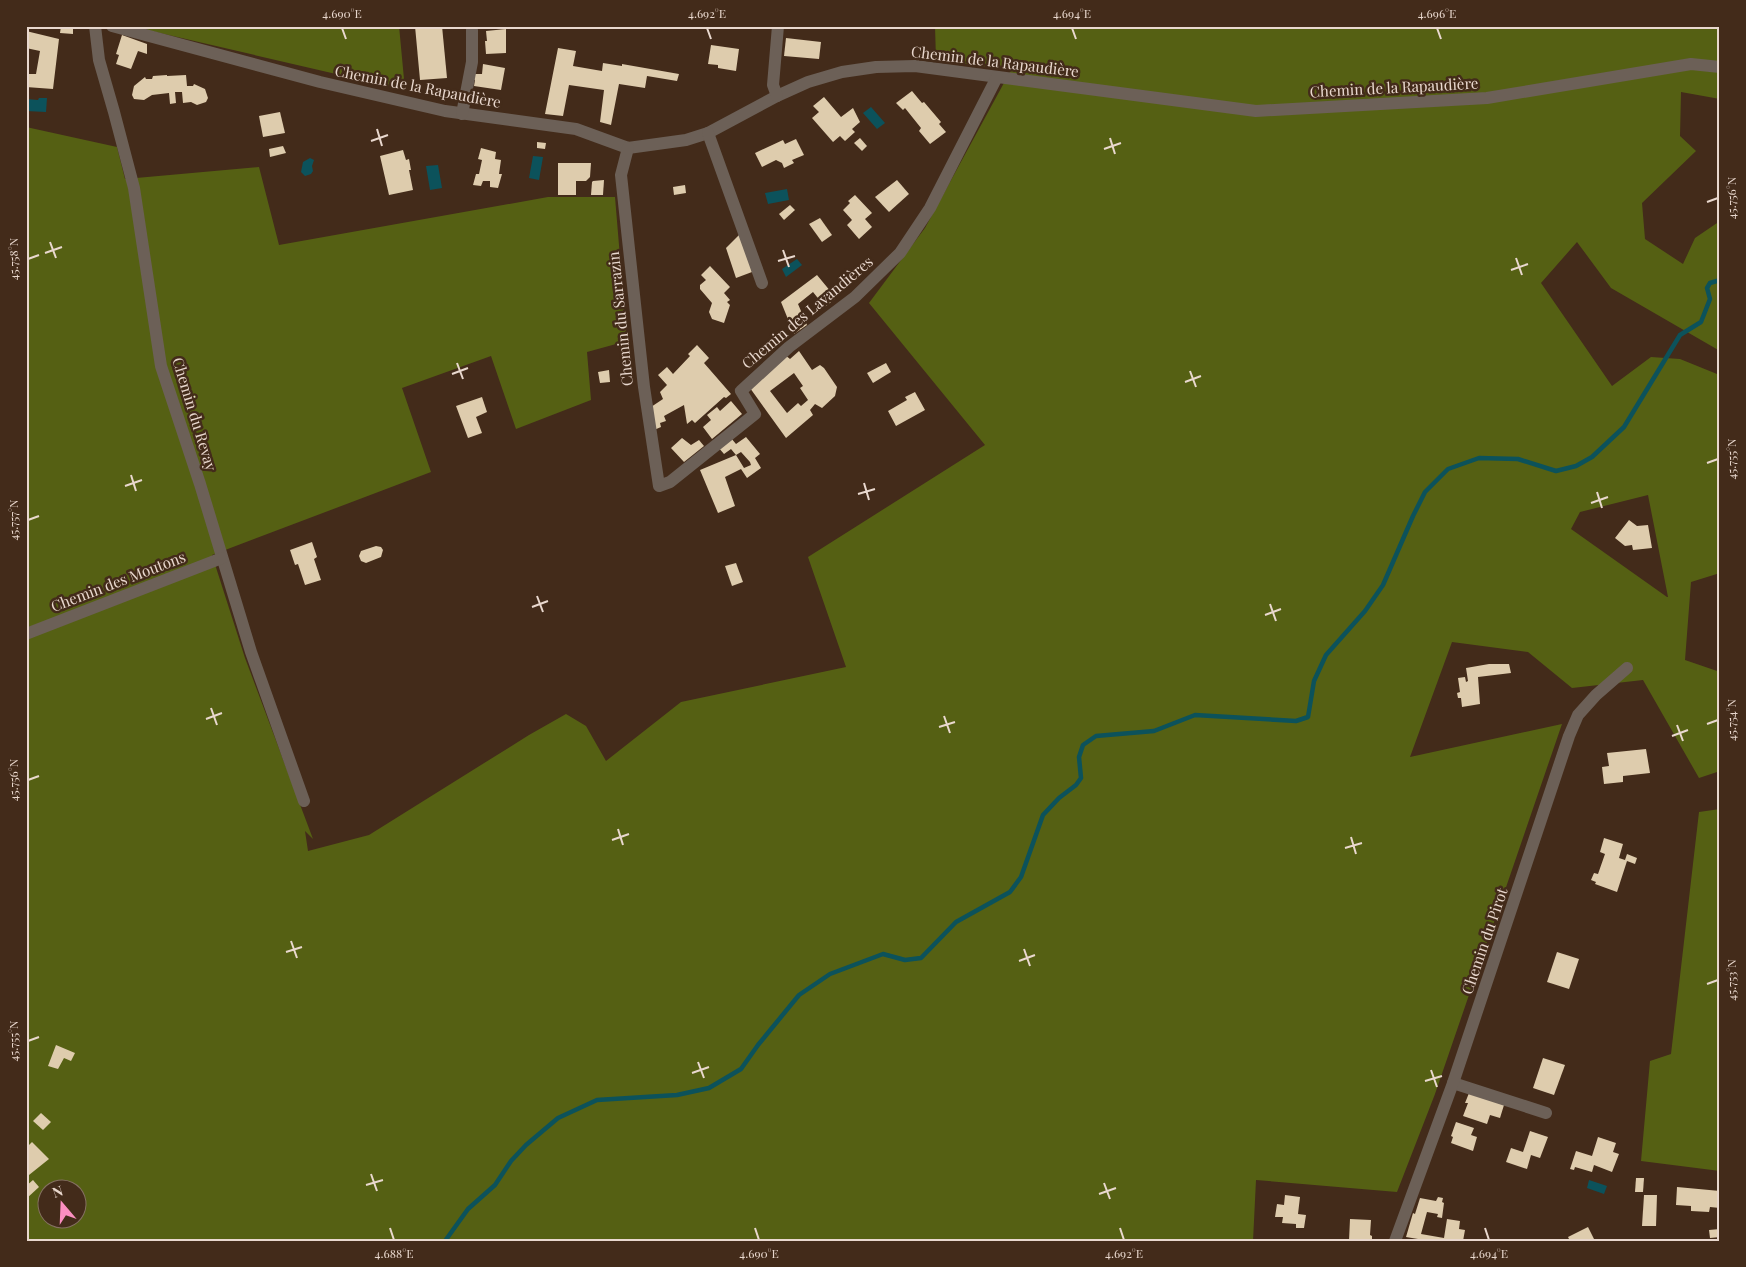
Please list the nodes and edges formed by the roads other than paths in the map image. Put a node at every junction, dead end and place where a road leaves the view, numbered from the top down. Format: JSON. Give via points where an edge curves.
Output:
{"nodes":[{"id":1,"x":95,"y":26,"type":"edge"},
{"id":2,"x":112,"y":26,"type":"edge"},
{"id":3,"x":770,"y":26,"type":"edge"},
{"id":4,"x":778,"y":26,"type":"edge"},
{"id":5,"x":472,"y":30,"type":"dead end"},
{"id":6,"x":1720,"y":66,"type":"edge"},
{"id":7,"x":997,"y":77,"type":"junction"},
{"id":8,"x":775,"y":91,"type":"junction"},
{"id":9,"x":462,"y":114,"type":"junction"},
{"id":10,"x":708,"y":133,"type":"junction"},
{"id":11,"x":628,"y":148,"type":"junction"},
{"id":12,"x":762,"y":283,"type":"dead end"},
{"id":13,"x":659,"y":486,"type":"joint"},
{"id":14,"x":222,"y":558,"type":"junction"},
{"id":15,"x":26,"y":634,"type":"edge"},
{"id":16,"x":1627,"y":668,"type":"dead end"},
{"id":17,"x":304,"y":801,"type":"dead end"},
{"id":18,"x":1453,"y":1083,"type":"junction"},
{"id":19,"x":1546,"y":1113,"type":"dead end"},
{"id":20,"x":1395,"y":1241,"type":"edge"}],
"edges":[{"from":1,"to":14,"type":"street","name":"Chemin du Revay","via":[[98,60],[134,188],[161,366]]},
{"from":2,"to":9,"type":"street","name":"Chemin de la Rapaudière","via":[[320,82]]},
{"from":3,"to":8,"type":"street","via":[[766,60]]},
{"from":4,"to":8,"type":"street"},
{"from":5,"to":9,"type":"street","via":[[472,62]]},
{"from":6,"to":7,"type":"street","name":"Chemin de la Rapaudière","via":[[1691,64],[1487,98],[1256,111]]},
{"from":7,"to":8,"type":"street","name":"Chemin de la Rapaudière","via":[[915,66],[876,67],[842,72]]},
{"from":7,"to":13,"type":"street","name":"Chemin des Lavandières","via":[[930,208],[900,253],[855,297],[789,347],[741,391],[755,414],[670,482]]},
{"from":8,"to":10,"type":"street","name":"Chemin de la Rapaudière"},
{"from":9,"to":11,"type":"street","name":"Chemin de la Rapaudière","via":[[576,129]]},
{"from":10,"to":11,"type":"street","name":"Chemin de la Rapaudière","via":[[686,140]]},
{"from":10,"to":12,"type":"street"},
{"from":11,"to":13,"type":"street","name":"Chemin du Sarrazin","via":[[621,175],[643,380]]},
{"from":14,"to":15,"type":"street","name":"Chemin des Moutons"},
{"from":14,"to":17,"type":"street","name":"Chemin du Revay","via":[[251,652]]},
{"from":16,"to":18,"type":"street","name":"Chemin du Pirot","via":[[1578,715],[1569,736]]},
{"from":18,"to":19,"type":"street"},
{"from":18,"to":20,"type":"street","name":"Chemin du Pirot"}]}
